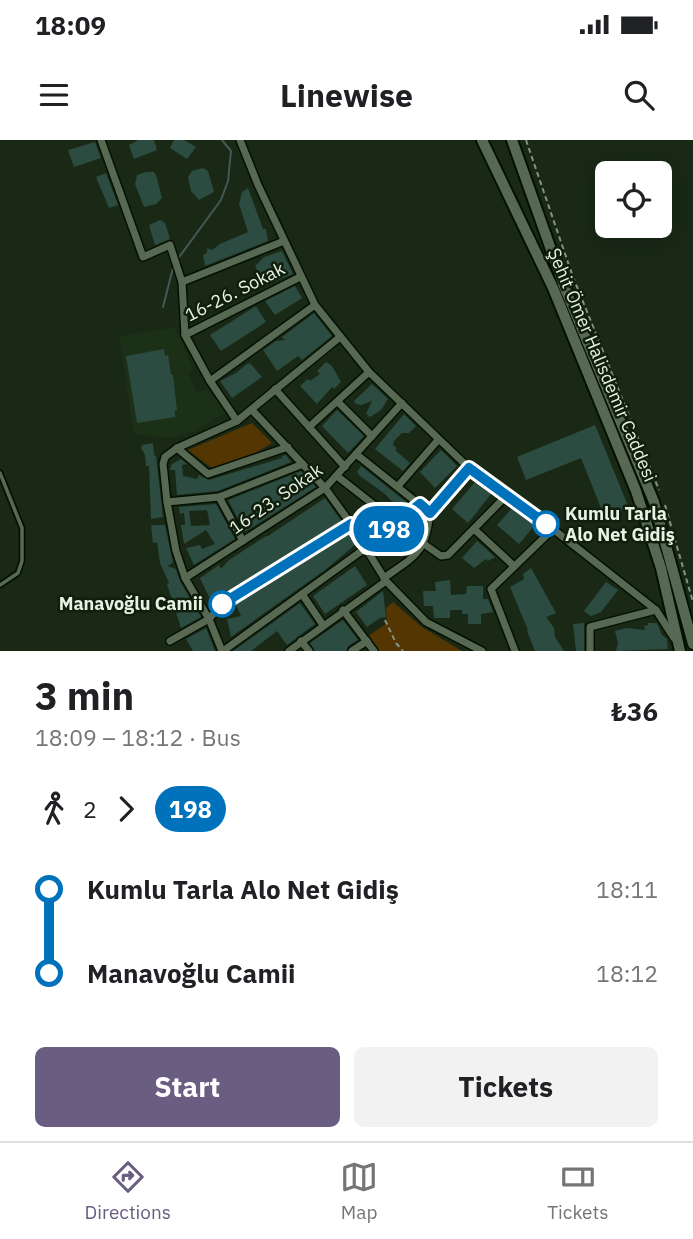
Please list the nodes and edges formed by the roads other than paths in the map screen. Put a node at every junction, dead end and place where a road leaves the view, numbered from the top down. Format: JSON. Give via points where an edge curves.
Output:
{"nodes":[{"id":1,"x":101,"y":140,"type":"edge"},
{"id":2,"x":240,"y":140,"type":"edge"},
{"id":3,"x":482,"y":140,"type":"edge"},
{"id":4,"x":512,"y":140,"type":"edge"},
{"id":5,"x":284,"y":241,"type":"junction"},
{"id":6,"x":300,"y":277,"type":"junction"},
{"id":7,"x":182,"y":282,"type":"junction"},
{"id":8,"x":315,"y":305,"type":"junction"},
{"id":9,"x":185,"y":335,"type":"junction"},
{"id":10,"x":340,"y":337,"type":"junction"},
{"id":11,"x":369,"y":372,"type":"junction"},
{"id":12,"x":210,"y":381,"type":"junction"},
{"id":13,"x":275,"y":389,"type":"junction"},
{"id":14,"x":338,"y":402,"type":"junction"},
{"id":15,"x":402,"y":403,"type":"junction"},
{"id":16,"x":252,"y":410,"type":"junction"},
{"id":17,"x":237,"y":421,"type":"junction"},
{"id":18,"x":309,"y":427,"type":"junction"},
{"id":19,"x":372,"y":436,"type":"junction"},
{"id":20,"x":438,"y":440,"type":"junction"},
{"id":21,"x":288,"y":447,"type":"junction"},
{"id":22,"x":177,"y":448,"type":"junction"},
{"id":23,"x":356,"y":454,"type":"junction"},
{"id":24,"x":303,"y":464,"type":"junction"},
{"id":25,"x":345,"y":467,"type":"junction"},
{"id":26,"x":469,"y":468,"type":"junction"},
{"id":27,"x":0,"y":473,"type":"edge"},
{"id":28,"x":337,"y":476,"type":"junction"},
{"id":29,"x":398,"y":486,"type":"junction"},
{"id":30,"x":324,"y":488,"type":"junction"},
{"id":31,"x":507,"y":495,"type":"junction"},
{"id":32,"x":219,"y":497,"type":"junction"},
{"id":33,"x":167,"y":502,"type":"junction"},
{"id":34,"x":420,"y":504,"type":"junction"},
{"id":35,"x":430,"y":513,"type":"junction"},
{"id":36,"x":397,"y":523,"type":"junction"},
{"id":37,"x":351,"y":524,"type":"junction"},
{"id":38,"x":474,"y":529,"type":"junction"},
{"id":39,"x":553,"y":529,"type":"junction"},
{"id":40,"x":243,"y":541,"type":"junction"},
{"id":41,"x":424,"y":544,"type":"junction"},
{"id":42,"x":367,"y":547,"type":"junction"},
{"id":43,"x":514,"y":566,"type":"junction"},
{"id":44,"x":185,"y":578,"type":"junction"},
{"id":45,"x":385,"y":579,"type":"junction"},
{"id":46,"x":0,"y":585,"type":"edge"},
{"id":47,"x":302,"y":594,"type":"junction"},
{"id":48,"x":343,"y":610,"type":"junction"},
{"id":49,"x":656,"y":610,"type":"junction"},
{"id":50,"x":209,"y":619,"type":"junction"},
{"id":51,"x":323,"y":625,"type":"junction"},
{"id":52,"x":367,"y":640,"type":"junction"},
{"id":53,"x":170,"y":641,"type":"dead end"},
{"id":54,"x":301,"y":641,"type":"junction"},
{"id":55,"x":693,"y":644,"type":"edge"},
{"id":56,"x":679,"y":647,"type":"edge"},
{"id":57,"x":222,"y":651,"type":"edge"},
{"id":58,"x":289,"y":651,"type":"edge"},
{"id":59,"x":309,"y":651,"type":"edge"},
{"id":60,"x":352,"y":651,"type":"edge"},
{"id":61,"x":374,"y":651,"type":"edge"},
{"id":62,"x":482,"y":651,"type":"edge"},
{"id":63,"x":515,"y":651,"type":"edge"},
{"id":64,"x":590,"y":651,"type":"edge"}],
"edges":[{"from":1,"to":7,"type":"street","via":[[143,257],[170,245]]},
{"from":2,"to":5,"type":"street"},
{"from":3,"to":56,"type":"main road","name":"Şehit Ömer Halisdemir Caddesi","via":[[553,288],[636,491],[661,568]]},
{"from":4,"to":55,"type":"main road","name":"Şehit Ömer Halisdemir Caddesi","via":[[564,286],[654,502]]},
{"from":5,"to":6,"type":"street"},
{"from":5,"to":7,"type":"street"},
{"from":6,"to":8,"type":"street"},
{"from":6,"to":9,"type":"street","name":"16-26. Sokak"},
{"from":7,"to":9,"type":"street"},
{"from":8,"to":10,"type":"street"},
{"from":8,"to":12,"type":"street"},
{"from":9,"to":12,"type":"street"},
{"from":10,"to":11,"type":"street"},
{"from":10,"to":13,"type":"street"},
{"from":11,"to":14,"type":"street"},
{"from":11,"to":15,"type":"street"},
{"from":12,"to":17,"type":"street"},
{"from":13,"to":16,"type":"street"},
{"from":13,"to":18,"type":"street"},
{"from":14,"to":18,"type":"street"},
{"from":14,"to":19,"type":"street"},
{"from":15,"to":19,"type":"street","name":"16-23. Sokak"},
{"from":15,"to":20,"type":"street"},
{"from":16,"to":17,"type":"street"},
{"from":16,"to":21,"type":"street"},
{"from":17,"to":22,"type":"street"},
{"from":18,"to":25,"type":"street"},
{"from":19,"to":23,"type":"street","name":"16-23. Sokak"},
{"from":20,"to":26,"type":"street"},
{"from":20,"to":29,"type":"street"},
{"from":21,"to":22,"type":"street","via":[[208,474]]},
{"from":21,"to":24,"type":"street"},
{"from":22,"to":33,"type":"street","via":[[163,464]]},
{"from":23,"to":25,"type":"street","name":"16-23. Sokak"},
{"from":23,"to":29,"type":"street"},
{"from":24,"to":30,"type":"street"},
{"from":24,"to":32,"type":"street"},
{"from":25,"to":28,"type":"street","name":"16-23. Sokak"},
{"from":26,"to":31,"type":"street"},
{"from":26,"to":35,"type":"street"},
{"from":27,"to":46,"type":"lane","via":[[22,528],[18,573]]},
{"from":28,"to":30,"type":"street","name":"16-23. Sokak"},
{"from":28,"to":36,"type":"street"},
{"from":29,"to":34,"type":"street"},
{"from":30,"to":37,"type":"street"},
{"from":30,"to":40,"type":"street","name":"16-23. Sokak"},
{"from":31,"to":38,"type":"street"},
{"from":31,"to":39,"type":"street"},
{"from":32,"to":33,"type":"street"},
{"from":32,"to":40,"type":"street"},
{"from":33,"to":44,"type":"street"},
{"from":34,"to":35,"type":"street"},
{"from":34,"to":36,"type":"street"},
{"from":35,"to":41,"type":"street"},
{"from":36,"to":42,"type":"street"},
{"from":37,"to":42,"type":"street"},
{"from":37,"to":50,"type":"street","via":[[222,604]]},
{"from":38,"to":41,"type":"street","via":[[448,555],[441,556]]},
{"from":38,"to":43,"type":"street"},
{"from":39,"to":43,"type":"street"},
{"from":39,"to":49,"type":"street"},
{"from":40,"to":44,"type":"street","name":"16-23. Sokak"},
{"from":41,"to":45,"type":"street"},
{"from":42,"to":45,"type":"street"},
{"from":42,"to":47,"type":"street"},
{"from":43,"to":63,"type":"street","via":[[491,589]]},
{"from":44,"to":50,"type":"street"},
{"from":45,"to":48,"type":"street"},
{"from":45,"to":62,"type":"street","via":[[426,622]]},
{"from":47,"to":51,"type":"street"},
{"from":47,"to":57,"type":"street"},
{"from":48,"to":51,"type":"street"},
{"from":48,"to":52,"type":"street"},
{"from":49,"to":56,"type":"street"},
{"from":49,"to":64,"type":"street","via":[[590,627]]},
{"from":50,"to":53,"type":"street"},
{"from":50,"to":57,"type":"street"},
{"from":51,"to":54,"type":"street"},
{"from":52,"to":60,"type":"street"},
{"from":52,"to":61,"type":"street"},
{"from":54,"to":58,"type":"street"},
{"from":54,"to":59,"type":"street"}]}
